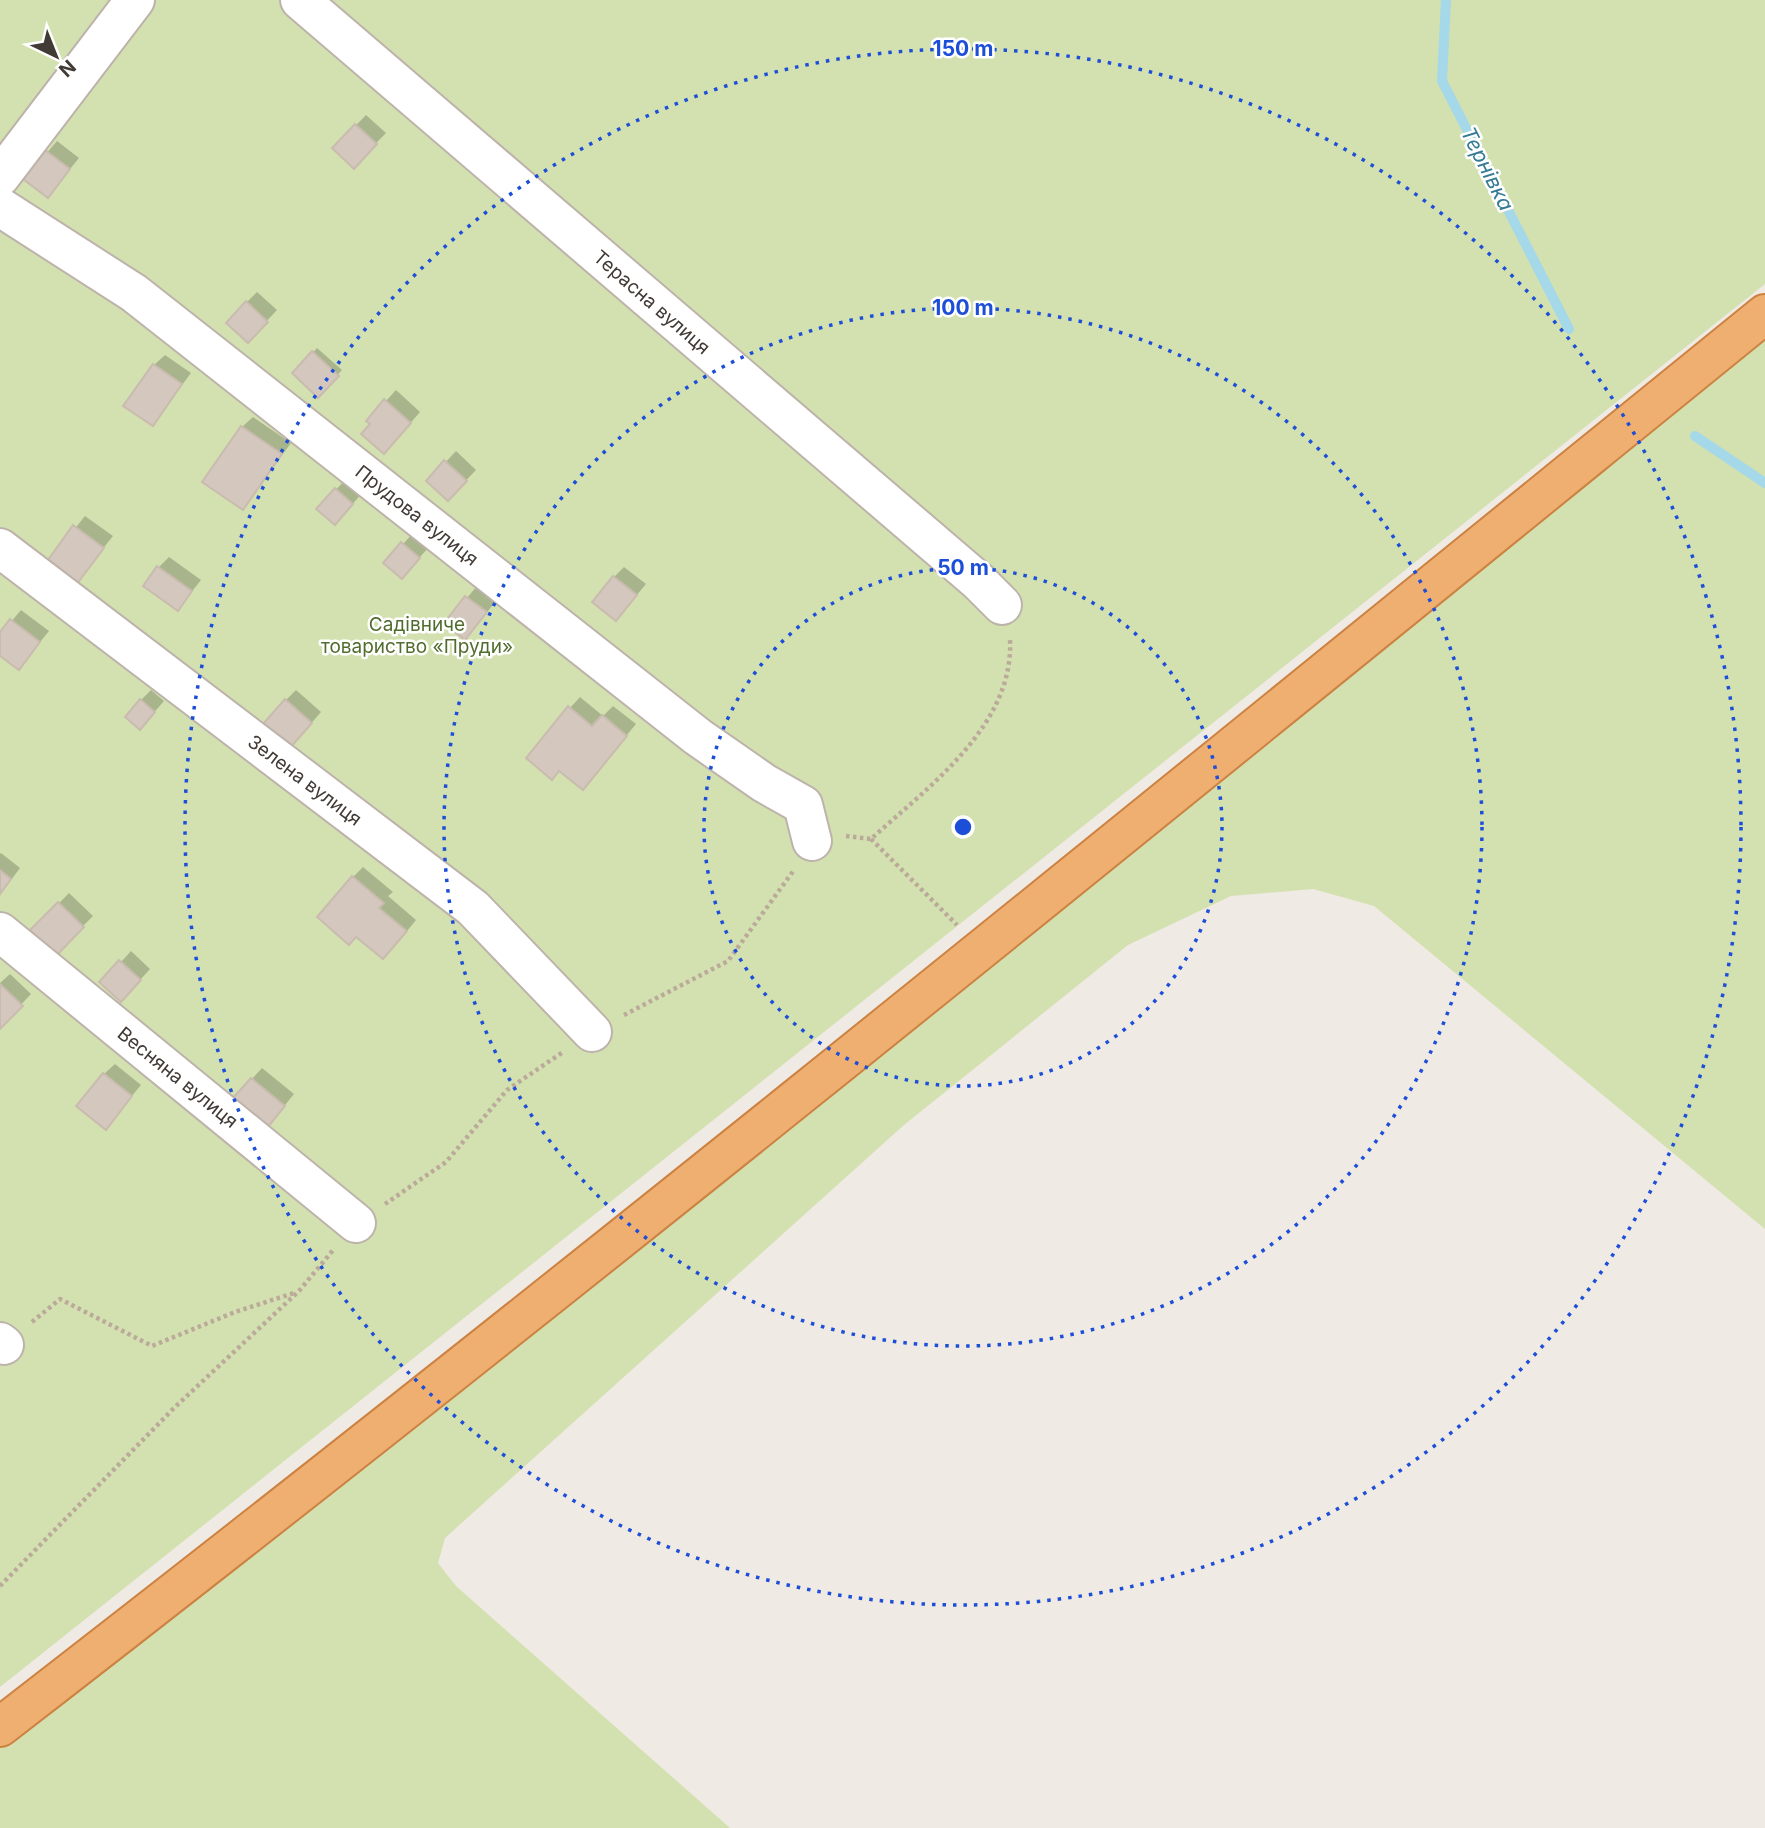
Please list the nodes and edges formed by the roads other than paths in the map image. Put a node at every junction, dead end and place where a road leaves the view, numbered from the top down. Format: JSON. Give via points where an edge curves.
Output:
{"nodes":[{"id":1,"x":135,"y":0,"type":"edge"},
{"id":2,"x":300,"y":0,"type":"edge"},
{"id":3,"x":0,"y":177,"type":"edge"},
{"id":4,"x":0,"y":206,"type":"edge"},
{"id":5,"x":1765,"y":314,"type":"edge"},
{"id":6,"x":0,"y":548,"type":"edge"},
{"id":7,"x":1002,"y":605,"type":"road end"},
{"id":8,"x":812,"y":841,"type":"road end"},
{"id":9,"x":0,"y":932,"type":"edge"},
{"id":10,"x":592,"y":1032,"type":"road end"},
{"id":11,"x":356,"y":1223,"type":"road end"},
{"id":12,"x":0,"y":1727,"type":"edge"}],
"edges":[{"from":1,"to":3,"type":"lane"},
{"from":2,"to":7,"type":"lane","name":"Терасна вулиця"},
{"from":4,"to":8,"type":"lane","name":"Прудова вулиця","via":[[134,292],[698,737],[803,805]]},
{"from":5,"to":12,"type":"highway","via":[[982,950]]},
{"from":6,"to":10,"type":"lane","name":"Зелена вулиця","via":[[472,908]]},
{"from":9,"to":11,"type":"lane","name":"Весняна вулиця"}]}
